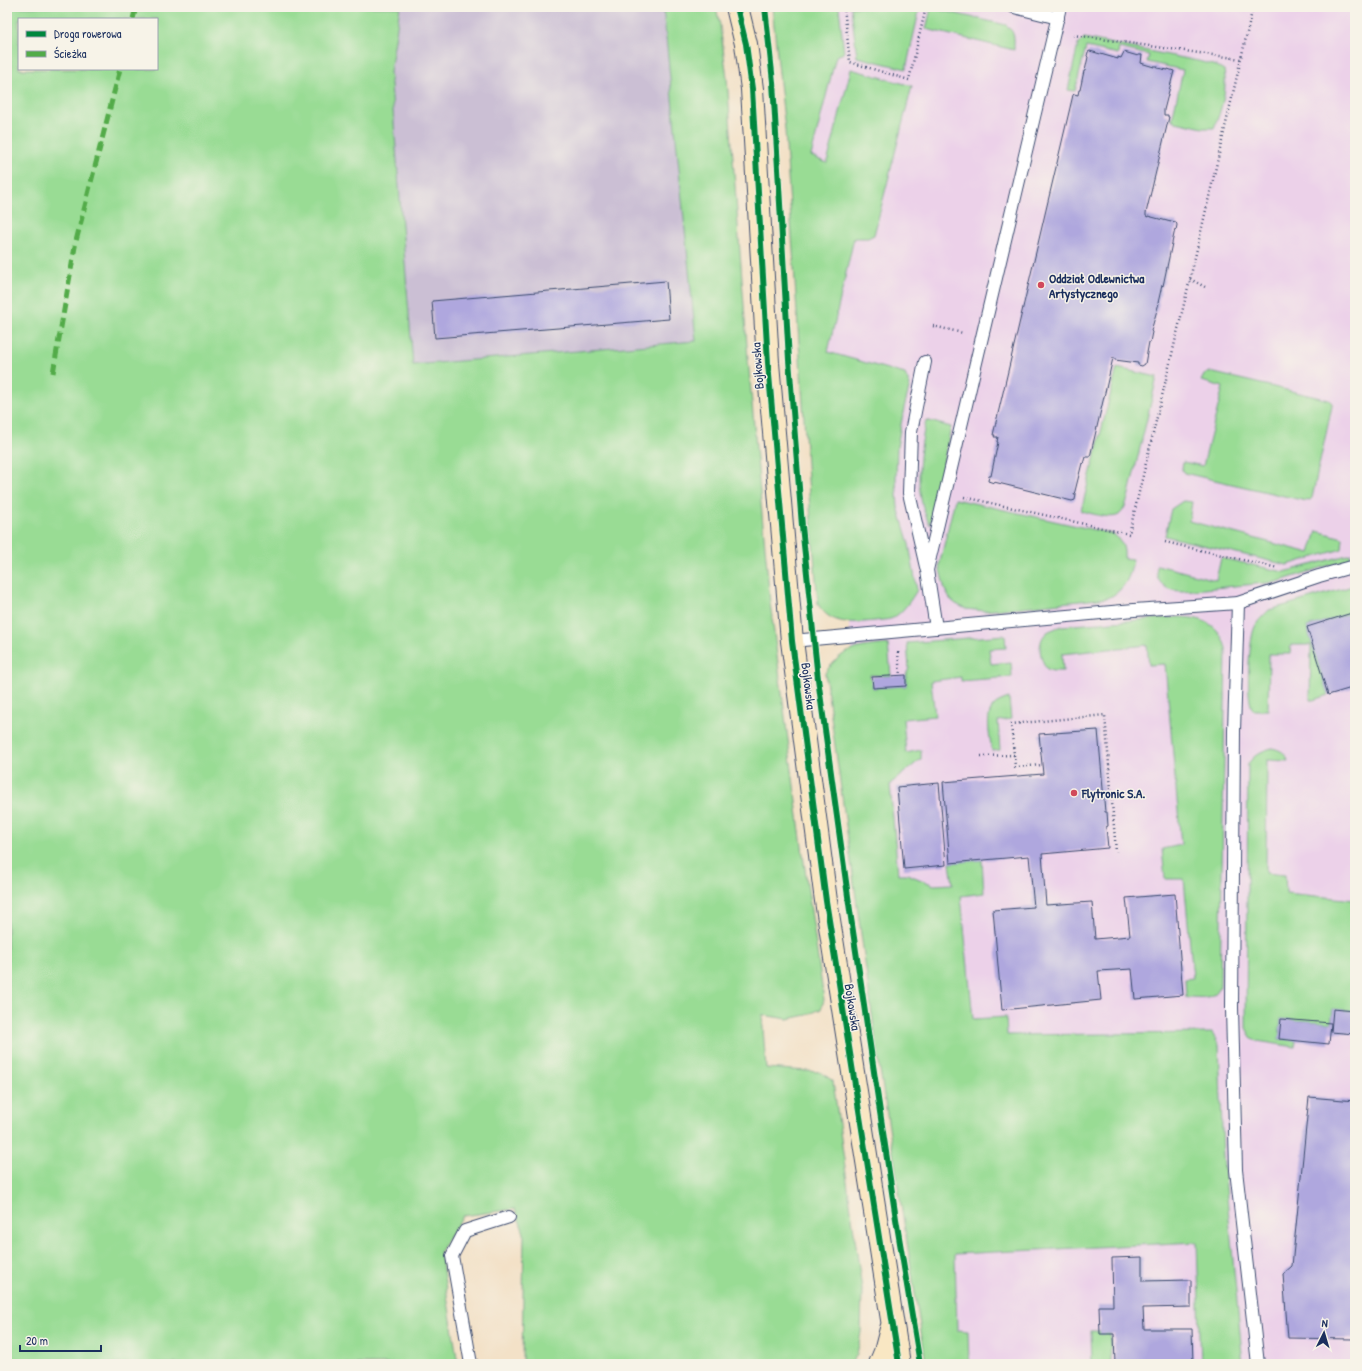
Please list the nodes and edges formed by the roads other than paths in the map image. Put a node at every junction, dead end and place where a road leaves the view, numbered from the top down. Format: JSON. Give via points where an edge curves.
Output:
{"nodes":[{"id":1,"x":738,"y":7,"type":"edge"},
{"id":2,"x":1014,"y":7,"type":"edge"},
{"id":3,"x":1059,"y":12,"type":"edge"},
{"id":4,"x":925,"y":362,"type":"dead end"},
{"id":5,"x":1355,"y":566,"type":"edge"},
{"id":6,"x":927,"y":570,"type":"junction"},
{"id":7,"x":1238,"y":603,"type":"junction"},
{"id":8,"x":936,"y":628,"type":"junction"},
{"id":9,"x":792,"y":641,"type":"junction"},
{"id":10,"x":509,"y":1217,"type":"dead end"},
{"id":11,"x":892,"y":1324,"type":"junction"},
{"id":12,"x":471,"y":1364,"type":"edge"},
{"id":13,"x":880,"y":1364,"type":"edge"},
{"id":14,"x":899,"y":1364,"type":"edge"},
{"id":15,"x":1258,"y":1364,"type":"edge"}],
"edges":[{"from":1,"to":9,"type":"street","name":"Bojkowska","via":[[752,89],[768,363]]},
{"from":2,"to":3,"type":"lane"},
{"from":3,"to":6,"type":"lane"},
{"from":4,"to":6,"type":"lane","via":[[911,432],[909,493]]},
{"from":5,"to":7,"type":"lane"},
{"from":6,"to":8,"type":"lane"},
{"from":7,"to":8,"type":"lane"},
{"from":7,"to":15,"type":"lane","via":[[1234,731],[1232,1016],[1236,1170]]},
{"from":8,"to":9,"type":"lane"},
{"from":9,"to":11,"type":"street","name":"Bojkowska","via":[[826,902]]},
{"from":10,"to":12,"type":"lane","via":[[465,1231],[452,1256]]},
{"from":11,"to":13,"type":"street"},
{"from":11,"to":14,"type":"street","name":"Bojkowska"}]}
